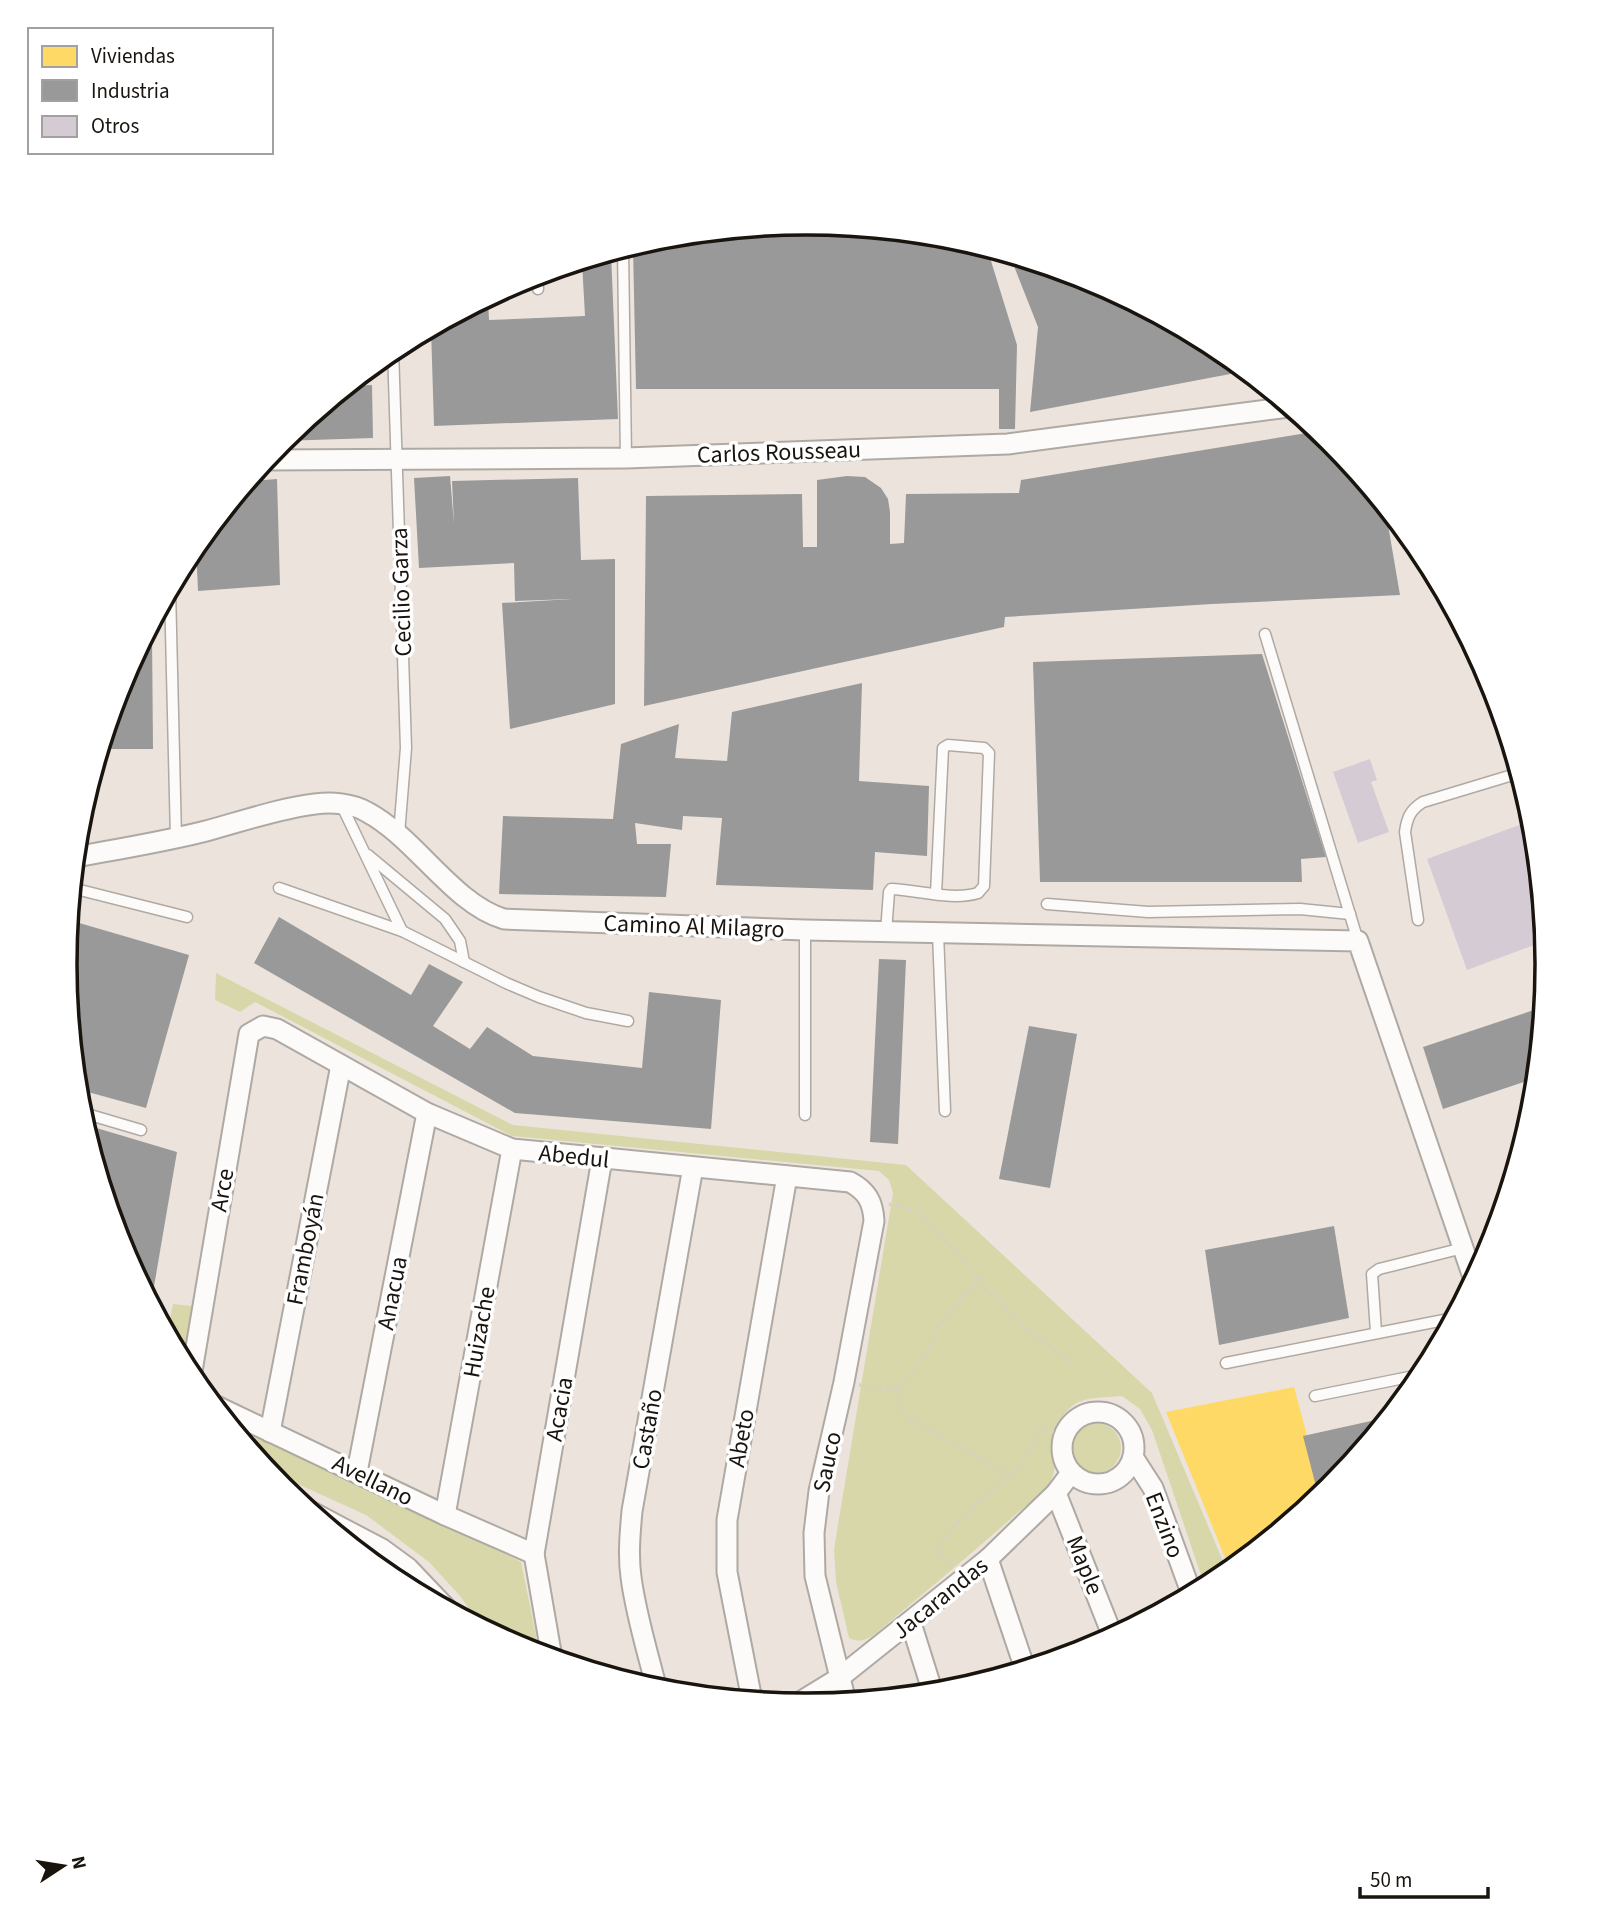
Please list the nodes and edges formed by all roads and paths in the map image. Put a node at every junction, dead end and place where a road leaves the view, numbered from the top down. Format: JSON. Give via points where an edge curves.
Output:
{"nodes":[{"id":1,"x":623,"y":259,"type":"edge"},
{"id":2,"x":394,"y":363,"type":"edge"},
{"id":3,"x":1278,"y":408,"type":"edge"},
{"id":4,"x":626,"y":457,"type":"junction"},
{"id":5,"x":397,"y":459,"type":"junction"},
{"id":6,"x":281,"y":460,"type":"edge"},
{"id":7,"x":170,"y":608,"type":"edge"},
{"id":8,"x":1265,"y":634,"type":"dead end"},
{"id":9,"x":1510,"y":777,"type":"edge"},
{"id":10,"x":341,"y":803,"type":"junction"},
{"id":11,"x":399,"y":835,"type":"junction"},
{"id":12,"x":176,"y":838,"type":"junction"},
{"id":13,"x":365,"y":853,"type":"junction"},
{"id":14,"x":85,"y":855,"type":"edge"},
{"id":15,"x":279,"y":888,"type":"dead end"},
{"id":16,"x":81,"y":890,"type":"edge"},
{"id":17,"x":936,"y":894,"type":"junction"},
{"id":18,"x":1047,"y":904,"type":"dead end"},
{"id":19,"x":1350,"y":914,"type":"junction"},
{"id":20,"x":187,"y":916,"type":"dead end"},
{"id":21,"x":1418,"y":920,"type":"dead end"},
{"id":22,"x":805,"y":930,"type":"junction"},
{"id":23,"x":402,"y":931,"type":"junction"},
{"id":24,"x":887,"y":932,"type":"junction"},
{"id":25,"x":938,"y":933,"type":"junction"},
{"id":26,"x":1358,"y":942,"type":"junction"},
{"id":27,"x":464,"y":962,"type":"junction"},
{"id":28,"x":628,"y":1021,"type":"dead end"},
{"id":29,"x":277,"y":1029,"type":"joint"},
{"id":30,"x":341,"y":1065,"type":"junction"},
{"id":31,"x":945,"y":1111,"type":"dead end"},
{"id":32,"x":427,"y":1113,"type":"junction"},
{"id":33,"x":805,"y":1115,"type":"dead end"},
{"id":34,"x":93,"y":1116,"type":"edge"},
{"id":35,"x":141,"y":1130,"type":"dead end"},
{"id":36,"x":512,"y":1149,"type":"junction"},
{"id":37,"x":603,"y":1159,"type":"junction"},
{"id":38,"x":693,"y":1167,"type":"junction"},
{"id":39,"x":787,"y":1176,"type":"junction"},
{"id":40,"x":870,"y":1199,"type":"junction"},
{"id":41,"x":1463,"y":1248,"type":"junction"},
{"id":42,"x":1469,"y":1266,"type":"edge"},
{"id":43,"x":979,"y":1280,"type":"junction"},
{"id":44,"x":1442,"y":1320,"type":"edge"},
{"id":45,"x":1376,"y":1332,"type":"junction"},
{"id":46,"x":194,"y":1360,"type":"edge"},
{"id":47,"x":1226,"y":1363,"type":"dead end"},
{"id":48,"x":1074,"y":1365,"type":"dead end"},
{"id":49,"x":1407,"y":1377,"type":"edge"},
{"id":50,"x":844,"y":1382,"type":"junction"},
{"id":51,"x":896,"y":1391,"type":"junction"},
{"id":52,"x":1315,"y":1396,"type":"dead end"},
{"id":53,"x":233,"y":1414,"type":"edge"},
{"id":54,"x":270,"y":1432,"type":"junction"},
{"id":55,"x":1063,"y":1435,"type":"junction"},
{"id":56,"x":1133,"y":1457,"type":"junction"},
{"id":57,"x":357,"y":1472,"type":"junction"},
{"id":58,"x":1071,"y":1472,"type":"junction"},
{"id":59,"x":1008,"y":1474,"type":"junction"},
{"id":60,"x":1056,"y":1493,"type":"junction"},
{"id":61,"x":445,"y":1515,"type":"junction"},
{"id":62,"x":361,"y":1542,"type":"edge"},
{"id":63,"x":534,"y":1554,"type":"junction"},
{"id":64,"x":988,"y":1559,"type":"junction"},
{"id":65,"x":965,"y":1577,"type":"junction"},
{"id":66,"x":415,"y":1580,"type":"edge"},
{"id":67,"x":1188,"y":1585,"type":"edge"},
{"id":68,"x":911,"y":1623,"type":"junction"},
{"id":69,"x":1109,"y":1627,"type":"edge"},
{"id":70,"x":550,"y":1647,"type":"edge"},
{"id":71,"x":1022,"y":1661,"type":"edge"},
{"id":72,"x":654,"y":1677,"type":"edge"},
{"id":73,"x":839,"y":1678,"type":"junction"},
{"id":74,"x":930,"y":1682,"type":"edge"},
{"id":75,"x":750,"y":1691,"type":"edge"},
{"id":76,"x":843,"y":1692,"type":"edge"},
{"id":77,"x":813,"y":1694,"type":"edge"}],
"edges":[{"from":1,"to":4,"type":"lane"},
{"from":2,"to":5,"type":"lane","name":"Cecilio Garza"},
{"from":3,"to":4,"type":"street","name":"Carlos Rousseau","via":[[1007,444]]},
{"from":4,"to":5,"type":"street","name":"Carlos Rousseau"},
{"from":5,"to":6,"type":"street","name":"Carlos Rousseau"},
{"from":5,"to":11,"type":"lane","name":"Cecilio Garza","via":[[406,748]]},
{"from":7,"to":12,"type":"lane"},
{"from":8,"to":19,"type":"lane"},
{"from":9,"to":21,"type":"lane","via":[[1412,808],[1405,832]]},
{"from":10,"to":11,"type":"street","name":"Camino Al Milagro","via":[[366,811]]},
{"from":10,"to":12,"type":"street","name":"Camino Al Milagro","via":[[315,804]]},
{"from":10,"to":13,"type":"lane"},
{"from":11,"to":22,"type":"street","name":"Camino Al Milagro","via":[[474,905],[504,919]]},
{"from":12,"to":14,"type":"street","name":"Camino Al Milagro"},
{"from":13,"to":23,"type":"lane"},
{"from":13,"to":27,"type":"lane","via":[[446,919],[460,942]]},
{"from":15,"to":23,"type":"lane"},
{"from":16,"to":20,"type":"lane"},
{"from":17,"to":17,"type":"lane","via":[[973,894],[984,886],[989,753],[984,748],[943,748]]},
{"from":17,"to":24,"type":"lane","via":[[889,890]]},
{"from":18,"to":19,"type":"lane","via":[[1149,912],[1300,909]]},
{"from":19,"to":26,"type":"lane"},
{"from":22,"to":24,"type":"street","name":"Camino Al Milagro"},
{"from":22,"to":33,"type":"lane"},
{"from":23,"to":27,"type":"lane"},
{"from":24,"to":25,"type":"street","name":"Camino Al Milagro"},
{"from":25,"to":26,"type":"street","name":"Camino Al Milagro"},
{"from":25,"to":31,"type":"lane"},
{"from":26,"to":41,"type":"street"},
{"from":27,"to":28,"type":"lane","via":[[540,997]]},
{"from":29,"to":30,"type":"street","name":"Abedul"},
{"from":29,"to":46,"type":"street","name":"Arce","via":[[263,1026],[248,1034]]},
{"from":30,"to":32,"type":"street","name":"Abedul"},
{"from":30,"to":54,"type":"street","name":"Framboyán"},
{"from":32,"to":36,"type":"street","name":"Abedul"},
{"from":32,"to":57,"type":"street","name":"Anacua"},
{"from":34,"to":35,"type":"lane"},
{"from":36,"to":37,"type":"street","name":"Abedul"},
{"from":36,"to":61,"type":"street","name":"Huizache"},
{"from":37,"to":38,"type":"street","name":"Abedul"},
{"from":37,"to":63,"type":"street","name":"Acacia"},
{"from":38,"to":39,"type":"street","name":"Abedul"},
{"from":38,"to":72,"type":"street","name":"Castaño","via":[[629,1544],[637,1609]]},
{"from":39,"to":40,"type":"street","name":"Abedul","via":[[850,1182]]},
{"from":39,"to":75,"type":"street","name":"Abeto","via":[[727,1520],[727,1572]]},
{"from":40,"to":43,"type":"path","via":[[917,1211]]},
{"from":40,"to":50,"type":"street","name":"Sauco","via":[[874,1221]]},
{"from":41,"to":42,"type":"street"},
{"from":41,"to":45,"type":"lane","via":[[1372,1274]]},
{"from":43,"to":48,"type":"path","via":[[1029,1331]]},
{"from":43,"to":51,"type":"path","via":[[940,1323],[927,1352]]},
{"from":44,"to":45,"type":"lane"},
{"from":45,"to":47,"type":"lane"},
{"from":49,"to":52,"type":"lane"},
{"from":50,"to":51,"type":"path"},
{"from":50,"to":73,"type":"street","name":"Sauco","via":[[814,1532],[815,1576]]},
{"from":51,"to":59,"type":"path","via":[[905,1416]]},
{"from":53,"to":54,"type":"street","name":"Avellano"},
{"from":54,"to":57,"type":"street","name":"Avellano"},
{"from":55,"to":56,"type":"street","via":[[1082,1415],[1111,1414],[1128,1428],[1134,1442]]},
{"from":55,"to":58,"type":"street","via":[[1061,1452]]},
{"from":55,"to":59,"type":"path","via":[[1038,1429],[1027,1460]]},
{"from":56,"to":58,"type":"street","via":[[1123,1474],[1106,1483],[1088,1483]]},
{"from":56,"to":67,"type":"street","name":"Enzino","via":[[1153,1488]]},
{"from":57,"to":61,"type":"street","name":"Avellano"},
{"from":58,"to":60,"type":"street","name":"Jacarandas"},
{"from":59,"to":65,"type":"path","via":[[939,1545],[942,1555]]},
{"from":60,"to":64,"type":"street","name":"Jacarandas"},
{"from":60,"to":69,"type":"street","name":"Maple"},
{"from":61,"to":63,"type":"street","name":"Avellano"},
{"from":62,"to":66,"type":"street","via":[[382,1549]]},
{"from":63,"to":70,"type":"street","name":"Acacia"},
{"from":64,"to":65,"type":"street","name":"Jacarandas"},
{"from":64,"to":71,"type":"street"},
{"from":65,"to":68,"type":"street","name":"Jacarandas"},
{"from":68,"to":73,"type":"street","name":"Jacarandas"},
{"from":68,"to":74,"type":"street"},
{"from":73,"to":76,"type":"street","name":"Sauco"},
{"from":73,"to":77,"type":"street","name":"Jacarandas"}]}
